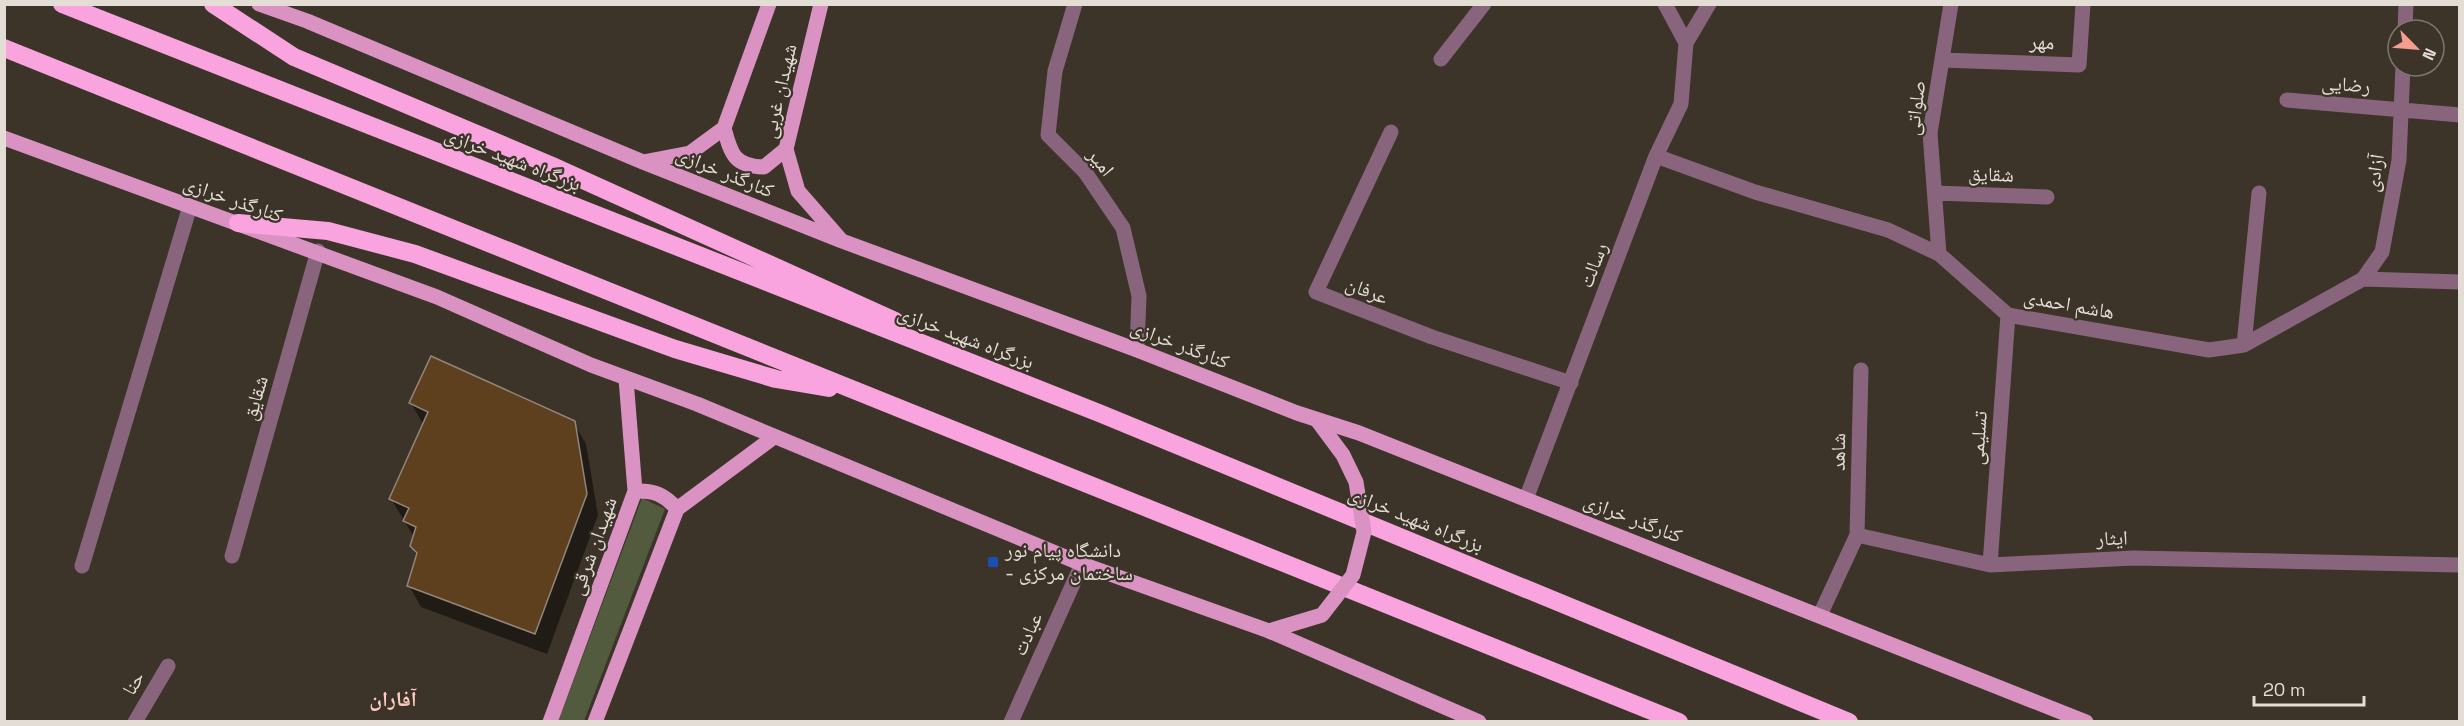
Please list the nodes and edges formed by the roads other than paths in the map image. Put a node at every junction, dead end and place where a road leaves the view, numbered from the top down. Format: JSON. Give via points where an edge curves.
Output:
{"nodes":[{"id":1,"x":62,"y":4,"type":"edge"},
{"id":2,"x":213,"y":4,"type":"edge"},
{"id":3,"x":259,"y":4,"type":"edge"},
{"id":4,"x":769,"y":4,"type":"edge"},
{"id":5,"x":821,"y":4,"type":"edge"},
{"id":6,"x":1075,"y":4,"type":"edge"},
{"id":7,"x":1484,"y":4,"type":"edge"},
{"id":8,"x":1665,"y":4,"type":"edge"},
{"id":9,"x":1709,"y":4,"type":"edge"},
{"id":10,"x":1951,"y":4,"type":"edge"},
{"id":11,"x":2083,"y":4,"type":"edge"},
{"id":12,"x":1686,"y":43,"type":"junction"},
{"id":13,"x":4,"y":48,"type":"edge"},
{"id":14,"x":1441,"y":59,"type":"dead end"},
{"id":15,"x":1942,"y":60,"type":"junction"},
{"id":16,"x":2402,"y":78,"type":"edge"},
{"id":17,"x":2287,"y":100,"type":"dead end"},
{"id":18,"x":2401,"y":109,"type":"junction"},
{"id":19,"x":2460,"y":115,"type":"edge"},
{"id":20,"x":724,"y":128,"type":"junction"},
{"id":21,"x":1391,"y":132,"type":"dead end"},
{"id":22,"x":4,"y":138,"type":"edge"},
{"id":23,"x":786,"y":149,"type":"junction"},
{"id":24,"x":1656,"y":156,"type":"junction"},
{"id":25,"x":644,"y":162,"type":"junction"},
{"id":26,"x":1935,"y":193,"type":"junction"},
{"id":27,"x":2259,"y":193,"type":"dead end"},
{"id":28,"x":2047,"y":197,"type":"dead end"},
{"id":29,"x":190,"y":206,"type":"junction"},
{"id":30,"x":238,"y":223,"type":"junction"},
{"id":31,"x":842,"y":241,"type":"junction"},
{"id":32,"x":318,"y":251,"type":"junction"},
{"id":33,"x":1939,"y":254,"type":"junction"},
{"id":34,"x":2362,"y":279,"type":"junction"},
{"id":35,"x":2460,"y":282,"type":"edge"},
{"id":36,"x":2008,"y":315,"type":"junction"},
{"id":37,"x":2244,"y":345,"type":"junction"},
{"id":38,"x":1137,"y":350,"type":"junction"},
{"id":39,"x":1861,"y":370,"type":"dead end"},
{"id":40,"x":626,"y":379,"type":"junction"},
{"id":41,"x":1571,"y":382,"type":"junction"},
{"id":42,"x":861,"y":393,"type":"junction"},
{"id":43,"x":1099,"y":413,"type":"junction"},
{"id":44,"x":1317,"y":420,"type":"junction"},
{"id":45,"x":774,"y":437,"type":"junction"},
{"id":46,"x":635,"y":492,"type":"junction"},
{"id":47,"x":1526,"y":498,"type":"junction"},
{"id":48,"x":677,"y":509,"type":"junction"},
{"id":49,"x":1857,"y":535,"type":"junction"},
{"id":50,"x":232,"y":556,"type":"dead end"},
{"id":51,"x":1082,"y":564,"type":"junction"},
{"id":52,"x":1990,"y":565,"type":"junction"},
{"id":53,"x":2460,"y":565,"type":"edge"},
{"id":54,"x":82,"y":566,"type":"dead end"},
{"id":55,"x":1820,"y":615,"type":"junction"},
{"id":56,"x":1269,"y":631,"type":"junction"},
{"id":57,"x":168,"y":666,"type":"dead end"},
{"id":58,"x":135,"y":722,"type":"edge"},
{"id":59,"x":550,"y":722,"type":"edge"},
{"id":60,"x":595,"y":722,"type":"edge"},
{"id":61,"x":1011,"y":722,"type":"edge"},
{"id":62,"x":1479,"y":722,"type":"edge"},
{"id":63,"x":1679,"y":722,"type":"edge"},
{"id":64,"x":1849,"y":722,"type":"edge"},
{"id":65,"x":2086,"y":722,"type":"edge"}],
"edges":[{"from":1,"to":43,"type":"highway","name":"بزرگراه شهید خرازی"},
{"from":2,"to":43,"type":"highway","via":[[294,57],[550,165]]},
{"from":3,"to":25,"type":"main road","name":"کنارگذر خرازی"},
{"from":4,"to":20,"type":"main road","name":"شهیدان غربی"},
{"from":5,"to":23,"type":"main road","name":"شهیدان غربی"},
{"from":6,"to":38,"type":"street","name":"امیر","via":[[1055,71],[1048,135],[1085,172],[1123,228],[1139,296]]},
{"from":7,"to":14,"type":"street"},
{"from":8,"to":12,"type":"street"},
{"from":9,"to":12,"type":"street"},
{"from":10,"to":15,"type":"street","name":"صلواتی"},
{"from":11,"to":15,"type":"street","name":"مهر","via":[[2079,65]]},
{"from":12,"to":24,"type":"street","name":"رسالت","via":[[1682,104]]},
{"from":13,"to":42,"type":"highway"},
{"from":15,"to":26,"type":"street","name":"صلواتی","via":[[1930,133]]},
{"from":16,"to":18,"type":"street","name":"آزادی"},
{"from":17,"to":18,"type":"street","name":"رضایی"},
{"from":18,"to":19,"type":"street"},
{"from":18,"to":34,"type":"street","name":"آزادی","via":[[2399,160],[2382,252]]},
{"from":20,"to":23,"type":"main road","via":[[734,157],[747,166],[764,167]]},
{"from":20,"to":25,"type":"main road","via":[[690,153]]},
{"from":21,"to":41,"type":"street","name":"عرفان","via":[[1316,292],[1432,337]]},
{"from":22,"to":29,"type":"main road","name":"کنارگذر خرازی"},
{"from":23,"to":31,"type":"main road","name":"شهیدان غربی","via":[[798,190]]},
{"from":24,"to":33,"type":"street","name":"هاشم احمدی","via":[[1755,192],[1887,230]]},
{"from":24,"to":41,"type":"street","name":"رسالت"},
{"from":25,"to":31,"type":"main road","name":"کنارگذر خرازی"},
{"from":26,"to":28,"type":"street","name":"شقایق"},
{"from":26,"to":33,"type":"street","name":"صلواتی"},
{"from":27,"to":37,"type":"street"},
{"from":29,"to":30,"type":"main road","name":"کنارگذر خرازی"},
{"from":29,"to":54,"type":"street"},
{"from":30,"to":32,"type":"main road","name":"کنارگذر خرازی"},
{"from":30,"to":42,"type":"highway","via":[[328,231],[415,254],[675,349],[776,380]]},
{"from":31,"to":38,"type":"main road","name":"کنارگذر خرازی"},
{"from":32,"to":40,"type":"main road","name":"کنارگذر خرازی"},
{"from":32,"to":50,"type":"street","name":"شقایق"},
{"from":33,"to":36,"type":"street","name":"هاشم احمدی"},
{"from":34,"to":35,"type":"street"},
{"from":34,"to":37,"type":"street","name":"هاشم احمدی"},
{"from":36,"to":37,"type":"street","name":"هاشم احمدی","via":[[2209,350]]},
{"from":36,"to":52,"type":"street","name":"تسلیمی"},
{"from":38,"to":44,"type":"main road","name":"کنارگذر خرازی"},
{"from":39,"to":49,"type":"street","name":"شاهد"},
{"from":40,"to":45,"type":"main road","name":"کنارگذر خرازی"},
{"from":40,"to":46,"type":"main road","name":"شهیدان شرقی"},
{"from":41,"to":47,"type":"street","name":"رسالت"},
{"from":42,"to":63,"type":"highway"},
{"from":43,"to":64,"type":"highway","name":"بزرگراه شهید خرازی"},
{"from":44,"to":47,"type":"main road","name":"کنارگذر خرازی"},
{"from":44,"to":56,"type":"main road","bridge":true,"via":[[1343,455],[1356,482],[1364,532],[1353,575],[1322,615]]},
{"from":45,"to":48,"type":"main road"},
{"from":45,"to":51,"type":"main road","name":"کنارگذر خرازی"},
{"from":46,"to":48,"type":"main road","via":[[659,494]]},
{"from":46,"to":59,"type":"main road","name":"شهیدان شرقی"},
{"from":47,"to":55,"type":"main road","name":"کنارگذر خرازی"},
{"from":48,"to":60,"type":"main road"},
{"from":49,"to":52,"type":"street","name":"ایثار"},
{"from":49,"to":55,"type":"street"},
{"from":51,"to":56,"type":"main road","name":"کنارگذر خرازی"},
{"from":51,"to":61,"type":"street","name":"عبادت"},
{"from":52,"to":53,"type":"street","name":"ایثار","via":[[2134,558]]},
{"from":55,"to":65,"type":"main road","name":"کنارگذر خرازی"},
{"from":56,"to":62,"type":"main road","name":"کنارگذر خرازی"},
{"from":57,"to":58,"type":"street","name":"حنا"}]}
